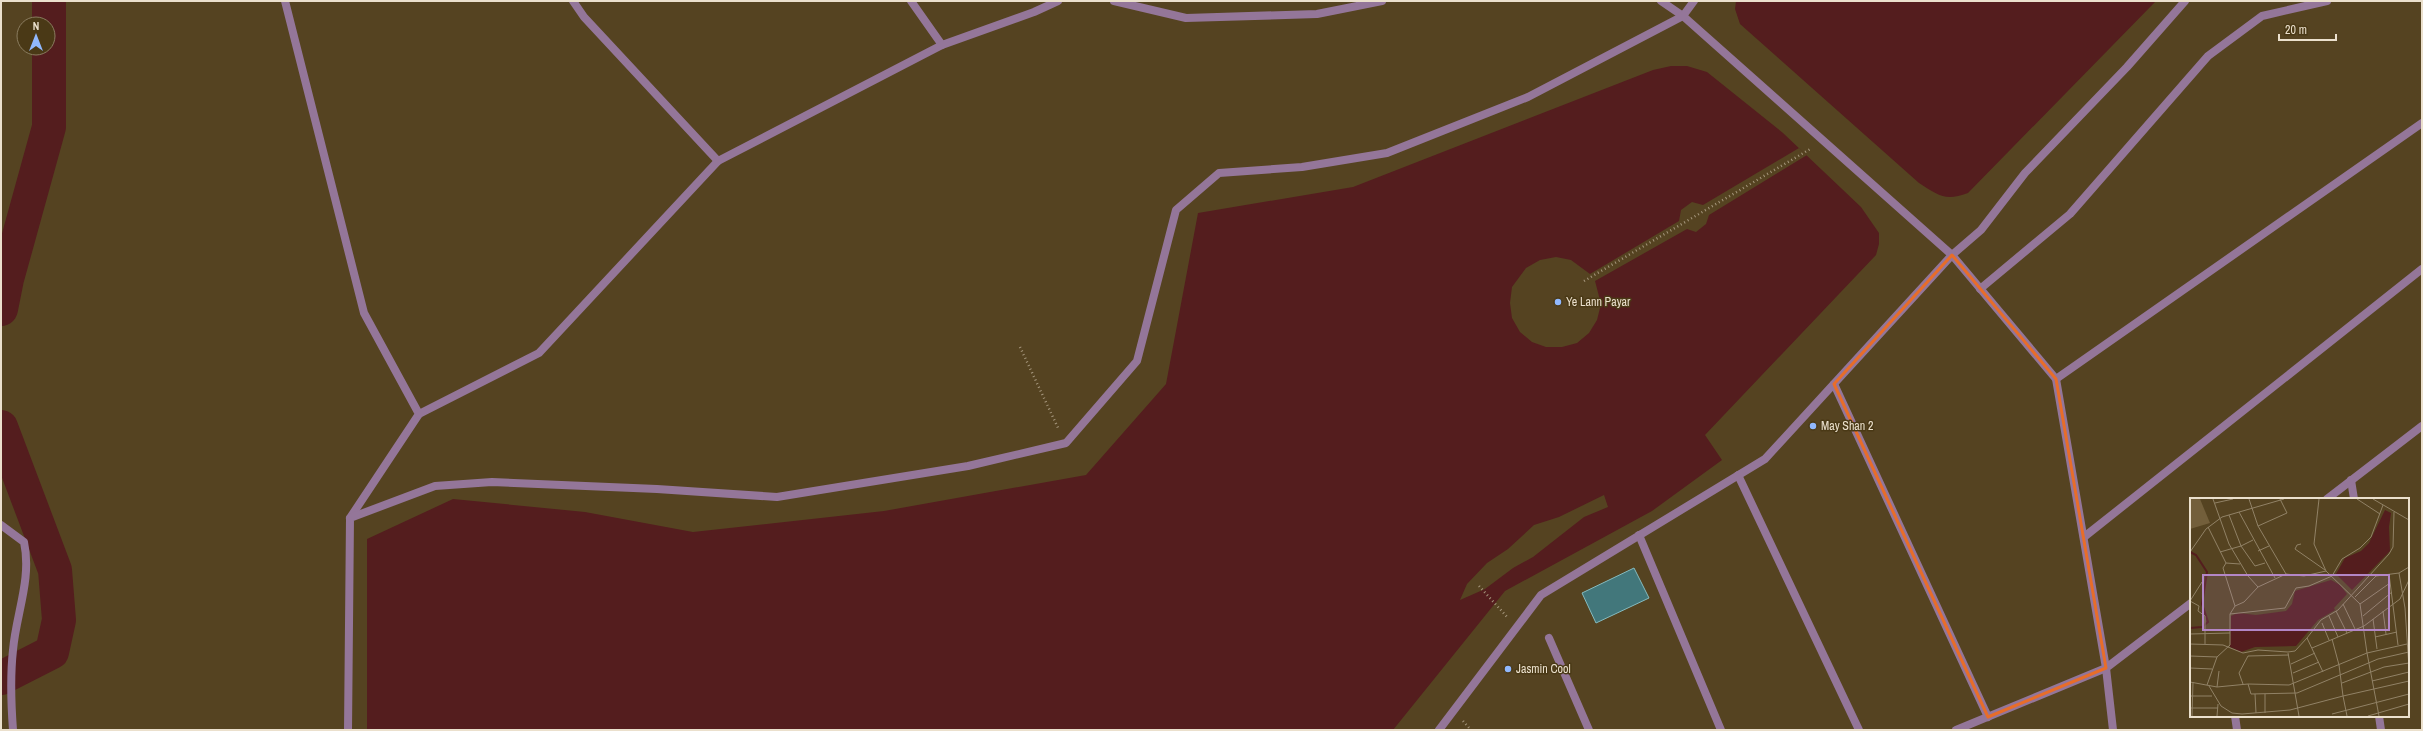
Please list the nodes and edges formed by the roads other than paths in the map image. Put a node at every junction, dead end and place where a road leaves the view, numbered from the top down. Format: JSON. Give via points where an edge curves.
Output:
{"nodes":[{"id":1,"x":285,"y":1,"type":"edge"},
{"id":2,"x":573,"y":1,"type":"edge"},
{"id":3,"x":911,"y":1,"type":"edge"},
{"id":4,"x":1058,"y":1,"type":"edge"},
{"id":5,"x":1114,"y":1,"type":"edge"},
{"id":6,"x":1382,"y":1,"type":"edge"},
{"id":7,"x":1661,"y":1,"type":"edge"},
{"id":8,"x":1694,"y":1,"type":"edge"},
{"id":9,"x":2185,"y":1,"type":"edge"},
{"id":10,"x":2327,"y":1,"type":"edge"},
{"id":11,"x":1683,"y":16,"type":"junction"},
{"id":12,"x":942,"y":45,"type":"junction"},
{"id":13,"x":2422,"y":123,"type":"edge"},
{"id":14,"x":718,"y":161,"type":"junction"},
{"id":15,"x":1952,"y":255,"type":"junction"},
{"id":16,"x":2422,"y":269,"type":"edge"},
{"id":17,"x":1980,"y":290,"type":"junction"},
{"id":18,"x":2056,"y":379,"type":"junction"},
{"id":19,"x":1834,"y":384,"type":"junction"},
{"id":20,"x":419,"y":414,"type":"junction"},
{"id":21,"x":2422,"y":426,"type":"edge"},
{"id":22,"x":1738,"y":475,"type":"junction"},
{"id":23,"x":2351,"y":480,"type":"junction"},
{"id":24,"x":2328,"y":498,"type":"edge"},
{"id":25,"x":2354,"y":498,"type":"edge"},
{"id":26,"x":350,"y":518,"type":"junction"},
{"id":27,"x":1,"y":525,"type":"edge"},
{"id":28,"x":1639,"y":535,"type":"junction"},
{"id":29,"x":2084,"y":536,"type":"junction"},
{"id":30,"x":2190,"y":604,"type":"edge"},
{"id":31,"x":1549,"y":638,"type":"dead end"},
{"id":32,"x":2106,"y":668,"type":"junction"},
{"id":33,"x":1988,"y":717,"type":"junction"},
{"id":34,"x":2235,"y":717,"type":"edge"},
{"id":35,"x":2379,"y":717,"type":"edge"},
{"id":36,"x":12,"y":730,"type":"edge"},
{"id":37,"x":348,"y":730,"type":"edge"},
{"id":38,"x":1439,"y":730,"type":"edge"},
{"id":39,"x":1589,"y":730,"type":"edge"},
{"id":40,"x":1721,"y":730,"type":"edge"},
{"id":41,"x":1859,"y":730,"type":"edge"},
{"id":42,"x":1956,"y":730,"type":"edge"},
{"id":43,"x":2113,"y":730,"type":"edge"},
{"id":44,"x":2237,"y":730,"type":"edge"},
{"id":45,"x":2381,"y":730,"type":"edge"}],
"edges":[{"from":1,"to":20,"type":"street","via":[[364,313]]},
{"from":2,"to":14,"type":"street","via":[[584,17]]},
{"from":3,"to":12,"type":"street"},
{"from":4,"to":12,"type":"street"},
{"from":5,"to":6,"type":"street","via":[[1186,18],[1318,14]]},
{"from":7,"to":11,"type":"street"},
{"from":8,"to":11,"type":"street"},
{"from":9,"to":15,"type":"street","via":[[2122,72],[2025,173],[1981,230]]},
{"from":10,"to":17,"type":"street","via":[[2262,16],[2208,56],[2070,214]]},
{"from":11,"to":15,"type":"street"},
{"from":11,"to":26,"type":"street","via":[[1528,97],[1387,153],[1302,167],[1219,173],[1176,210],[1137,361],[1066,443],[968,466],[777,497],[492,482],[435,486]]},
{"from":12,"to":14,"type":"street"},
{"from":13,"to":18,"type":"street"},
{"from":14,"to":20,"type":"street","via":[[540,353]]},
{"from":15,"to":17,"type":"street"},
{"from":15,"to":19,"type":"street"},
{"from":16,"to":29,"type":"street"},
{"from":17,"to":18,"type":"street"},
{"from":18,"to":29,"type":"street"},
{"from":19,"to":22,"type":"street","via":[[1765,459]]},
{"from":19,"to":33,"type":"street"},
{"from":20,"to":26,"type":"street"},
{"from":21,"to":23,"type":"street"},
{"from":22,"to":28,"type":"street"},
{"from":22,"to":41,"type":"street"},
{"from":23,"to":24,"type":"street"},
{"from":23,"to":25,"type":"street"},
{"from":26,"to":37,"type":"street"},
{"from":27,"to":36,"type":"street","via":[[24,542],[26,552],[21,610],[13,649]]},
{"from":28,"to":38,"type":"street","via":[[1541,595]]},
{"from":28,"to":40,"type":"street"},
{"from":29,"to":32,"type":"street"},
{"from":30,"to":32,"type":"street"},
{"from":31,"to":39,"type":"street"},
{"from":32,"to":33,"type":"street"},
{"from":32,"to":43,"type":"street"},
{"from":33,"to":42,"type":"street"},
{"from":34,"to":44,"type":"street"},
{"from":35,"to":45,"type":"street"}]}
